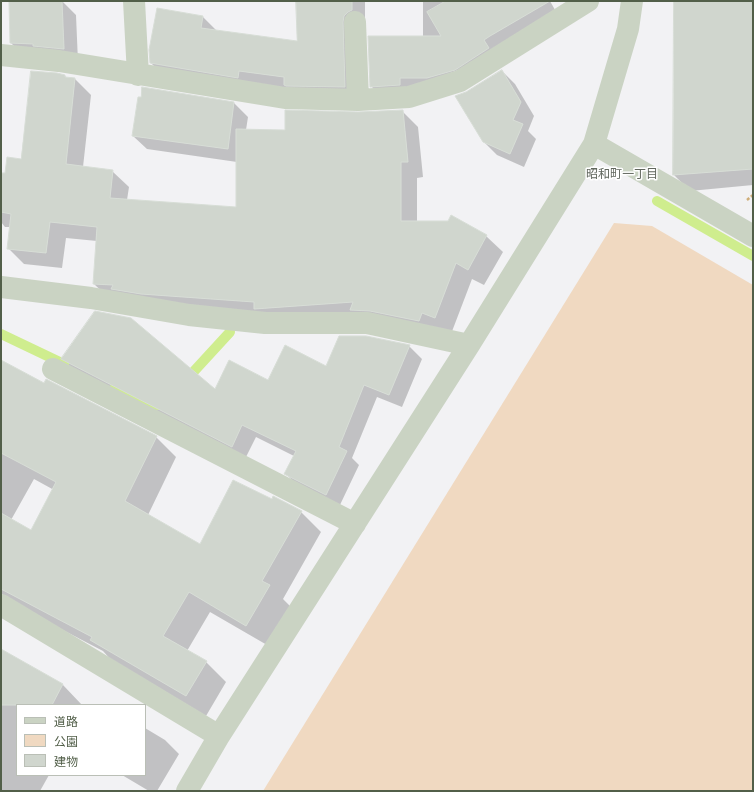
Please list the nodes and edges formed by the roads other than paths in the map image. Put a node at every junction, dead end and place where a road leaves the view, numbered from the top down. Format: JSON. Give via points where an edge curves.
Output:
{"nodes":[{"id":1,"x":134,"y":1,"type":"edge"},
{"id":2,"x":588,"y":1,"type":"edge"},
{"id":3,"x":632,"y":1,"type":"edge"},
{"id":4,"x":355,"y":22,"type":"dead end"},
{"id":5,"x":1,"y":55,"type":"edge"},
{"id":6,"x":138,"y":74,"type":"junction"},
{"id":7,"x":358,"y":100,"type":"junction"},
{"id":8,"x":594,"y":144,"type":"junction"},
{"id":9,"x":753,"y":236,"type":"edge"},
{"id":10,"x":1,"y":287,"type":"edge"},
{"id":11,"x":469,"y":344,"type":"junction"},
{"id":12,"x":53,"y":369,"type":"dead end"},
{"id":13,"x":354,"y":524,"type":"junction"},
{"id":14,"x":1,"y":605,"type":"edge"},
{"id":15,"x":219,"y":736,"type":"junction"},
{"id":16,"x":187,"y":791,"type":"edge"}],
"edges":[{"from":1,"to":6,"type":"street"},
{"from":2,"to":7,"type":"street","via":[[460,81],[409,97]]},
{"from":3,"to":8,"type":"street","via":[[628,29]]},
{"from":4,"to":7,"type":"street"},
{"from":5,"to":6,"type":"street","via":[[59,61]]},
{"from":6,"to":7,"type":"street","via":[[285,98]]},
{"from":8,"to":9,"type":"street"},
{"from":8,"to":11,"type":"street"},
{"from":10,"to":11,"type":"street","via":[[91,298],[189,315],[265,323],[367,323]]},
{"from":11,"to":13,"type":"street"},
{"from":12,"to":13,"type":"street"},
{"from":13,"to":15,"type":"street"},
{"from":14,"to":15,"type":"street"},
{"from":15,"to":16,"type":"street"}]}
